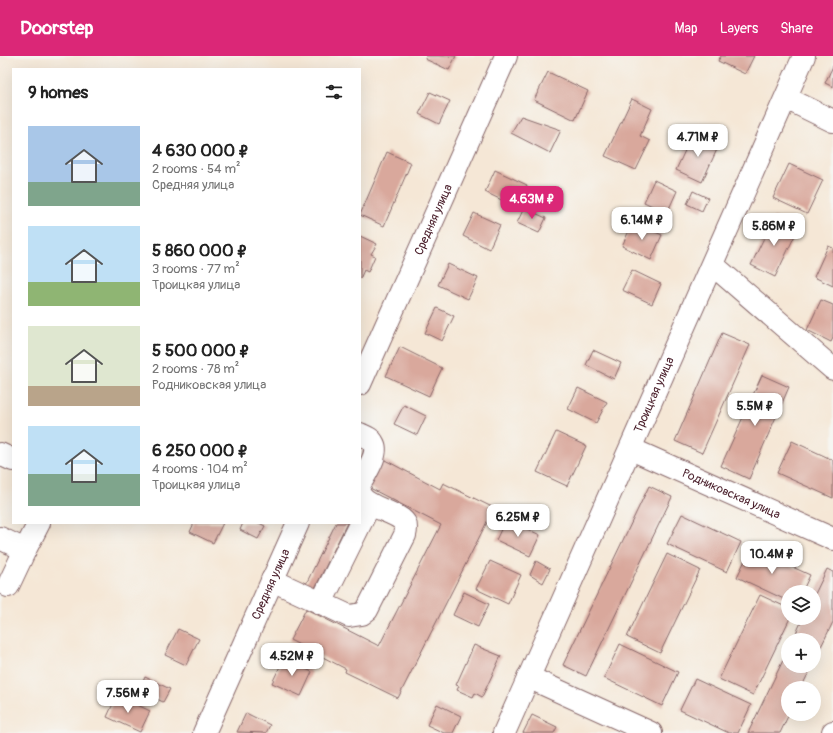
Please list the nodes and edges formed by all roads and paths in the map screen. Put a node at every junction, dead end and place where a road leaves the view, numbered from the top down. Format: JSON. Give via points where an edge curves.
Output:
{"nodes":[{"id":1,"x":506,"y":56,"type":"edge"},
{"id":2,"x":804,"y":56,"type":"edge"},
{"id":3,"x":786,"y":98,"type":"junction"},
{"id":4,"x":833,"y":121,"type":"edge"},
{"id":5,"x":713,"y":265,"type":"junction"},
{"id":6,"x":833,"y":369,"type":"edge"},
{"id":7,"x":361,"y":382,"type":"edge"},
{"id":8,"x":361,"y":434,"type":"edge"},
{"id":9,"x":631,"y":449,"type":"junction"},
{"id":10,"x":0,"y":454,"type":"edge"},
{"id":11,"x":12,"y":460,"type":"edge"},
{"id":12,"x":361,"y":482,"type":"edge"},
{"id":13,"x":365,"y":499,"type":"edge"},
{"id":14,"x":361,"y":508,"type":"edge"},
{"id":15,"x":38,"y":524,"type":"edge"},
{"id":16,"x":298,"y":524,"type":"edge"},
{"id":17,"x":354,"y":524,"type":"edge"},
{"id":18,"x":0,"y":538,"type":"edge"},
{"id":19,"x":833,"y":539,"type":"edge"},
{"id":20,"x":25,"y":550,"type":"junction"},
{"id":21,"x":272,"y":580,"type":"junction"},
{"id":22,"x":8,"y":586,"type":"dead end"},
{"id":23,"x":321,"y":603,"type":"junction"},
{"id":24,"x":528,"y":678,"type":"junction"},
{"id":25,"x":204,"y":733,"type":"edge"},
{"id":26,"x":504,"y":733,"type":"edge"},
{"id":27,"x":651,"y":733,"type":"edge"}],
"edges":[{"from":1,"to":7,"type":"street","name":"Средняя улица"},
{"from":2,"to":3,"type":"street","name":"Троицкая улица"},
{"from":3,"to":4,"type":"street"},
{"from":3,"to":5,"type":"street","name":"Троицкая улица"},
{"from":5,"to":6,"type":"street"},
{"from":5,"to":9,"type":"street","name":"Троицкая улица"},
{"from":8,"to":12,"type":"street","via":[[373,443],[375,450],[374,458]]},
{"from":9,"to":19,"type":"street","name":"Родниковская улица"},
{"from":9,"to":24,"type":"street","name":"Троицкая улица"},
{"from":10,"to":11,"type":"street"},
{"from":13,"to":14,"type":"street"},
{"from":13,"to":23,"type":"street","via":[[399,518],[406,529],[404,535],[367,610],[356,616],[349,616]]},
{"from":15,"to":20,"type":"street"},
{"from":16,"to":21,"type":"street","name":"Средняя улица"},
{"from":17,"to":23,"type":"street"},
{"from":18,"to":20,"type":"street"},
{"from":20,"to":22,"type":"street"},
{"from":21,"to":23,"type":"street"},
{"from":21,"to":25,"type":"street","name":"Средняя улица"},
{"from":24,"to":26,"type":"street","name":"Троицкая улица"},
{"from":24,"to":27,"type":"street"}]}
